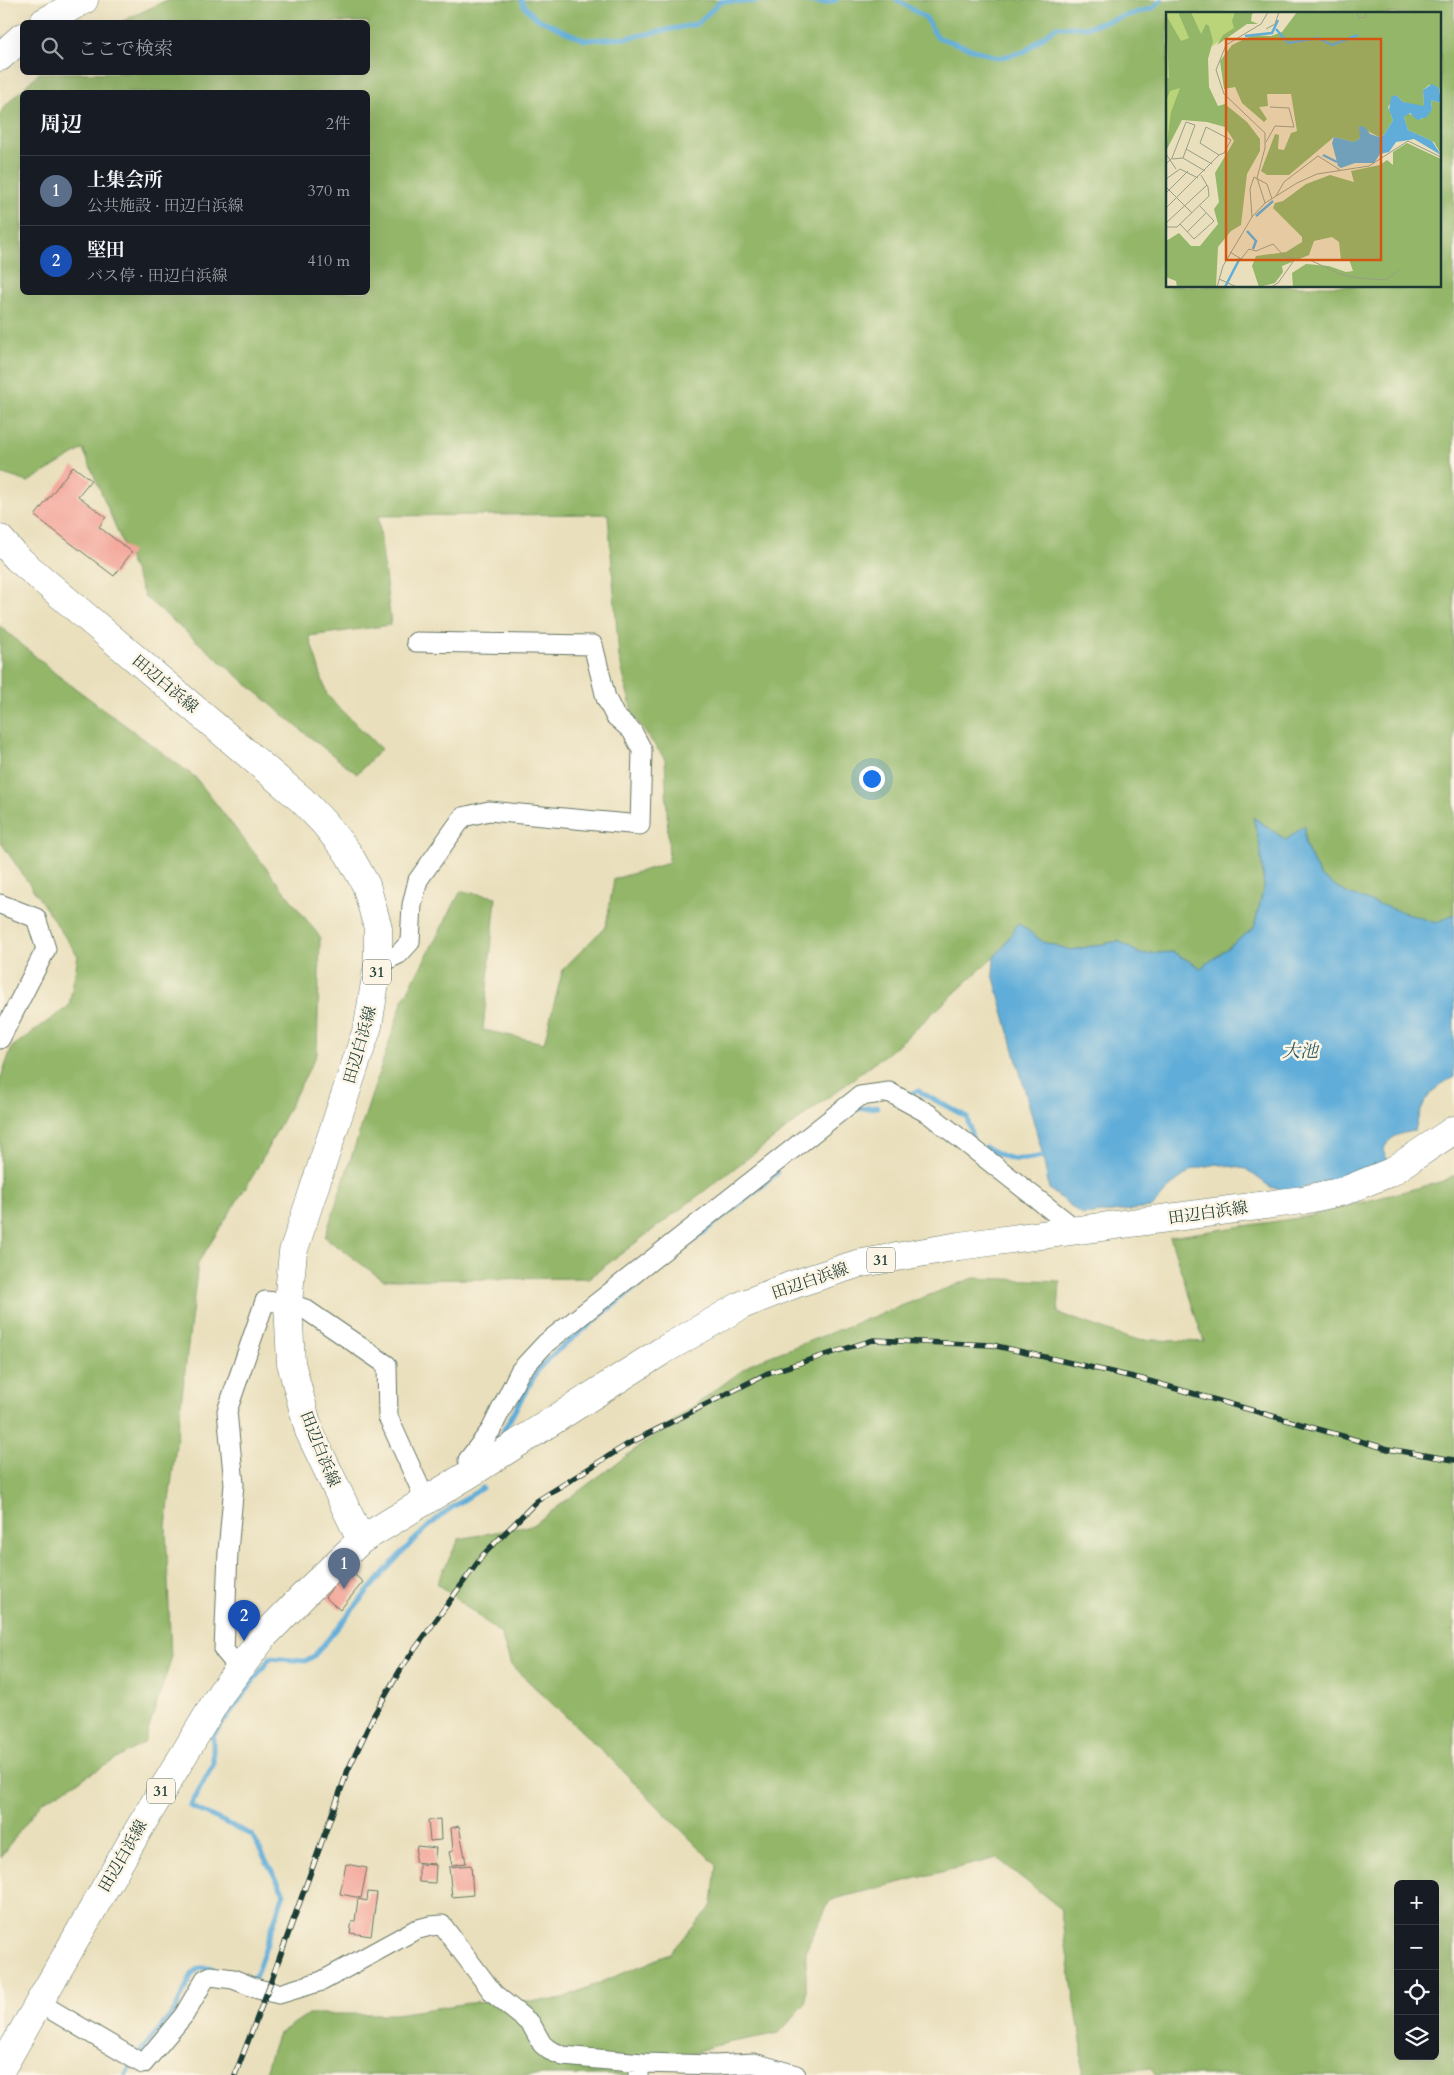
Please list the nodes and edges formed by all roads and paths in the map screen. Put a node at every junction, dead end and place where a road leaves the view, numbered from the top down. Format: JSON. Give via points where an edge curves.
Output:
{"nodes":[{"id":1,"x":84,"y":0,"type":"edge"},
{"id":2,"x":48,"y":20,"type":"edge"},
{"id":3,"x":20,"y":39,"type":"edge"},
{"id":4,"x":0,"y":57,"type":"edge"},
{"id":5,"x":0,"y":539,"type":"edge"},
{"id":6,"x":416,"y":642,"type":"dead end"},
{"id":7,"x":0,"y":904,"type":"edge"},
{"id":8,"x":378,"y":964,"type":"junction"},
{"id":9,"x":0,"y":1039,"type":"edge"},
{"id":10,"x":1454,"y":1130,"type":"edge"},
{"id":11,"x":1075,"y":1231,"type":"junction"},
{"id":12,"x":288,"y":1303,"type":"junction"},
{"id":13,"x":471,"y":1473,"type":"junction"},
{"id":14,"x":426,"y":1501,"type":"junction"},
{"id":15,"x":361,"y":1540,"type":"junction"},
{"id":16,"x":239,"y":1668,"type":"junction"},
{"id":17,"x":38,"y":2002,"type":"junction"},
{"id":18,"x":640,"y":2069,"type":"edge"},
{"id":19,"x":0,"y":2071,"type":"edge"},
{"id":20,"x":796,"y":2075,"type":"edge"}],
"edges":[{"from":1,"to":2,"type":"main road"},
{"from":3,"to":4,"type":"main road"},
{"from":5,"to":8,"type":"main road","name":"田辺白浜線","number":"31","via":[[17,558],[302,800],[324,823],[348,853],[366,885],[378,928]]},
{"from":6,"to":8,"type":"street","via":[[593,645],[606,698],[615,716],[632,731],[642,750],[640,825],[489,811],[463,816],[418,880],[412,905],[410,942],[399,954]]},
{"from":7,"to":9,"type":"street","via":[[36,918],[46,949]]},
{"from":8,"to":12,"type":"main road","name":"田辺白浜線","number":"31","via":[[368,1026],[293,1252]]},
{"from":10,"to":11,"type":"main road","name":"田辺白浜線","number":"31","via":[[1391,1172],[1344,1191],[1303,1200]]},
{"from":11,"to":13,"type":"main road","name":"田辺白浜線","number":"31","via":[[856,1264],[742,1305],[662,1350]]},
{"from":11,"to":13,"type":"street","via":[[929,1114],[889,1092],[860,1096],[546,1343],[520,1371],[491,1430],[468,1460]]},
{"from":12,"to":14,"type":"street","via":[[305,1309],[387,1364],[388,1417]]},
{"from":12,"to":15,"type":"main road","name":"田辺白浜線","number":"31","via":[[291,1363],[309,1430]]},
{"from":12,"to":16,"type":"street","via":[[265,1301],[227,1411],[234,1484],[224,1650]]},
{"from":13,"to":14,"type":"main road","name":"田辺白浜線","number":"31"},
{"from":14,"to":15,"type":"main road","name":"田辺白浜線","number":"31"},
{"from":15,"to":16,"type":"main road","name":"田辺白浜線","number":"31","via":[[264,1636]]},
{"from":16,"to":17,"type":"main road","name":"田辺白浜線","number":"31","via":[[188,1744]]},
{"from":17,"to":18,"type":"street","via":[[143,2064],[184,2015],[205,1979],[211,1976],[233,1979],[280,1994],[322,1980],[415,1930],[442,1926],[494,1994],[531,2024],[549,2050],[563,2056]]},
{"from":17,"to":19,"type":"main road","name":"田辺白浜線","number":"31"},
{"from":18,"to":20,"type":"street","via":[[754,2063]]}]}
